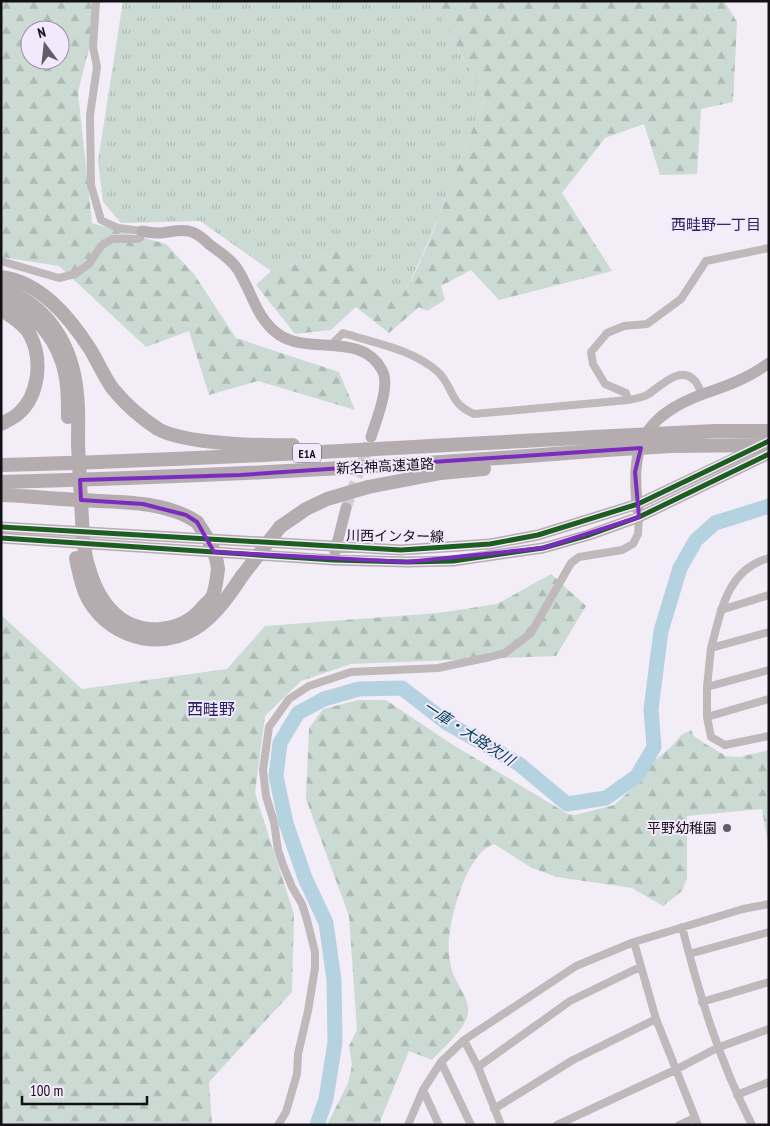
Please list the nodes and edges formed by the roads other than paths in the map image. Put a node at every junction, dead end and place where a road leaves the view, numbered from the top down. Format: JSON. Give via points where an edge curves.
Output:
{"nodes":[{"id":1,"x":96,"y":1,"type":"edge"},
{"id":2,"x":142,"y":231,"type":"junction"},
{"id":3,"x":769,"y":248,"type":"edge"},
{"id":4,"x":1,"y":261,"type":"edge"},
{"id":5,"x":1,"y":277,"type":"edge"},
{"id":6,"x":1,"y":290,"type":"edge"},
{"id":7,"x":1,"y":300,"type":"edge"},
{"id":8,"x":1,"y":310,"type":"edge"},
{"id":9,"x":332,"y":345,"type":"junction"},
{"id":10,"x":769,"y":363,"type":"edge"},
{"id":11,"x":702,"y":395,"type":"junction"},
{"id":12,"x":628,"y":400,"type":"junction"},
{"id":13,"x":1,"y":424,"type":"edge"},
{"id":14,"x":769,"y":431,"type":"edge"},
{"id":15,"x":371,"y":437,"type":"tunnel mouth"},
{"id":16,"x":769,"y":443,"type":"edge"},
{"id":17,"x":74,"y":444,"type":"junction"},
{"id":18,"x":355,"y":450,"type":"junction"},
{"id":19,"x":606,"y":452,"type":"junction"},
{"id":20,"x":769,"y":454,"type":"edge"},
{"id":21,"x":1,"y":465,"type":"edge"},
{"id":22,"x":1,"y":482,"type":"edge"},
{"id":23,"x":1,"y":495,"type":"edge"},
{"id":24,"x":638,"y":504,"type":"junction"},
{"id":25,"x":346,"y":508,"type":"tunnel mouth"},
{"id":26,"x":639,"y":517,"type":"junction"},
{"id":27,"x":1,"y":527,"type":"edge"},
{"id":28,"x":1,"y":538,"type":"edge"},
{"id":29,"x":335,"y":546,"type":"junction"},
{"id":30,"x":81,"y":558,"type":"junction"},
{"id":31,"x":769,"y":558,"type":"edge"},
{"id":32,"x":334,"y":560,"type":"junction"},
{"id":33,"x":769,"y":595,"type":"edge"},
{"id":34,"x":721,"y":610,"type":"junction"},
{"id":35,"x":769,"y":632,"type":"edge"},
{"id":36,"x":711,"y":648,"type":"junction"},
{"id":37,"x":769,"y":670,"type":"edge"},
{"id":38,"x":707,"y":687,"type":"junction"},
{"id":39,"x":769,"y":699,"type":"edge"},
{"id":40,"x":707,"y":717,"type":"junction"},
{"id":41,"x":769,"y":736,"type":"edge"},
{"id":42,"x":769,"y":904,"type":"edge"},
{"id":43,"x":682,"y":928,"type":"junction"},
{"id":44,"x":769,"y":932,"type":"edge"},
{"id":45,"x":634,"y":942,"type":"junction"},
{"id":46,"x":689,"y":954,"type":"junction"},
{"id":47,"x":640,"y":968,"type":"junction"},
{"id":48,"x":769,"y":982,"type":"edge"},
{"id":49,"x":702,"y":1002,"type":"junction"},
{"id":50,"x":656,"y":1019,"type":"junction"},
{"id":51,"x":769,"y":1029,"type":"edge"},
{"id":52,"x":464,"y":1040,"type":"junction"},
{"id":53,"x":717,"y":1048,"type":"junction"},
{"id":54,"x":441,"y":1062,"type":"junction"},
{"id":55,"x":478,"y":1067,"type":"junction"},
{"id":56,"x":675,"y":1070,"type":"junction"},
{"id":57,"x":769,"y":1082,"type":"edge"},
{"id":58,"x":423,"y":1090,"type":"junction"},
{"id":59,"x":737,"y":1095,"type":"junction"},
{"id":60,"x":494,"y":1109,"type":"junction"},
{"id":61,"x":696,"y":1121,"type":"edge"},
{"id":62,"x":278,"y":1125,"type":"edge"},
{"id":63,"x":408,"y":1125,"type":"edge"},
{"id":64,"x":439,"y":1125,"type":"edge"},
{"id":65,"x":471,"y":1125,"type":"edge"},
{"id":66,"x":501,"y":1125,"type":"edge"},
{"id":67,"x":557,"y":1125,"type":"edge"},
{"id":68,"x":680,"y":1125,"type":"edge"},
{"id":69,"x":752,"y":1125,"type":"edge"}],
"edges":[{"from":1,"to":2,"type":"street","via":[[93,47],[97,67],[90,115],[91,184],[101,220],[118,228]]},
{"from":2,"to":4,"type":"street","via":[[136,240],[112,239],[101,246],[89,264],[75,274],[59,278]]},
{"from":2,"to":9,"type":"main road","via":[[190,231],[202,238],[238,269],[258,312],[279,335],[295,342]]},
{"from":3,"to":12,"type":"street","via":[[706,261],[681,299],[647,324],[624,326],[607,333],[591,352],[593,364],[606,384],[626,393]]},
{"from":5,"to":18,"type":"highway","via":[[30,288],[52,302],[85,342],[112,388],[134,412],[160,430],[193,440],[332,444]]},
{"from":6,"to":17,"type":"highway","via":[[33,304],[62,339],[70,358],[77,394]]},
{"from":7,"to":17,"type":"highway","via":[[23,310],[46,331],[63,363]]},
{"from":8,"to":13,"type":"highway","via":[[30,334],[37,354],[37,377],[30,397],[18,414]]},
{"from":9,"to":12,"type":"street","via":[[343,333],[405,352],[439,373],[458,404],[474,414]]},
{"from":9,"to":15,"type":"main road","via":[[368,354],[383,372],[384,393]]},
{"from":10,"to":11,"type":"main road","via":[[730,386]]},
{"from":11,"to":12,"type":"street","via":[[696,381],[680,375],[645,396]]},
{"from":11,"to":24,"type":"main road","via":[[672,408],[655,421],[637,457]]},
{"from":14,"to":18,"type":"highway","name":"新名神高速道路","number":"E1A","bridge":true},
{"from":16,"to":19,"type":"highway","bridge":true},
{"from":16,"to":24,"type":"main road","name":"川西インター線"},
{"from":17,"to":30,"type":"highway","via":[[73,533]]},
{"from":18,"to":21,"type":"highway","name":"新名神高速道路","number":"E1A"},
{"from":19,"to":22,"type":"highway","name":"新名神高速道路","number":"E1A","via":[[240,475]]},
{"from":19,"to":30,"type":"highway","bridge":true,"via":[[441,474],[368,487],[327,499],[280,527],[208,619],[182,636],[166,640],[131,636],[118,630],[97,611],[83,587]]},
{"from":20,"to":26,"type":"main road","name":"川西インター線"},
{"from":23,"to":30,"type":"highway","bridge":true,"via":[[168,508],[197,522],[212,545],[218,569],[212,596],[196,615],[180,625],[144,629],[126,622],[112,611],[100,596]]},
{"from":24,"to":26,"type":"main road"},
{"from":24,"to":29,"type":"main road","name":"川西インター線","via":[[538,535],[490,544],[401,550]]},
{"from":25,"to":29,"type":"main road"},
{"from":26,"to":32,"type":"main road","name":"川西インター線","via":[[543,548],[494,556],[407,562]]},
{"from":26,"to":62,"type":"street","via":[[638,534],[633,544],[622,550],[579,557],[571,563],[531,632],[506,653],[438,668],[351,672],[310,686],[289,699],[269,727],[263,770],[266,796],[278,850],[292,888],[302,904],[315,952],[296,1074],[286,1112]]},
{"from":27,"to":29,"type":"main road","name":"川西インター線"},
{"from":28,"to":32,"type":"main road","name":"川西インター線"},
{"from":29,"to":32,"type":"main road"},
{"from":31,"to":34,"type":"street","via":[[740,574],[726,595]]},
{"from":33,"to":34,"type":"street"},
{"from":34,"to":36,"type":"street"},
{"from":35,"to":36,"type":"street"},
{"from":36,"to":38,"type":"street"},
{"from":37,"to":38,"type":"street"},
{"from":38,"to":40,"type":"street"},
{"from":39,"to":40,"type":"street"},
{"from":40,"to":41,"type":"street","via":[[710,738],[725,745]]},
{"from":42,"to":43,"type":"street"},
{"from":43,"to":45,"type":"street"},
{"from":43,"to":46,"type":"street"},
{"from":44,"to":46,"type":"street"},
{"from":45,"to":47,"type":"street"},
{"from":45,"to":52,"type":"street","via":[[576,966]]},
{"from":46,"to":49,"type":"street"},
{"from":47,"to":50,"type":"street"},
{"from":47,"to":55,"type":"street","via":[[570,1001]]},
{"from":48,"to":49,"type":"street"},
{"from":49,"to":53,"type":"street"},
{"from":50,"to":56,"type":"street"},
{"from":50,"to":60,"type":"street","via":[[573,1060]]},
{"from":51,"to":53,"type":"street"},
{"from":52,"to":54,"type":"street"},
{"from":52,"to":55,"type":"street"},
{"from":53,"to":56,"type":"street"},
{"from":53,"to":59,"type":"street"},
{"from":54,"to":58,"type":"street"},
{"from":54,"to":65,"type":"street"},
{"from":55,"to":60,"type":"street"},
{"from":56,"to":61,"type":"street"},
{"from":56,"to":67,"type":"street"},
{"from":57,"to":59,"type":"street"},
{"from":58,"to":63,"type":"street"},
{"from":58,"to":64,"type":"street"},
{"from":59,"to":69,"type":"street"},
{"from":60,"to":66,"type":"street"},
{"from":61,"to":68,"type":"street"}]}
